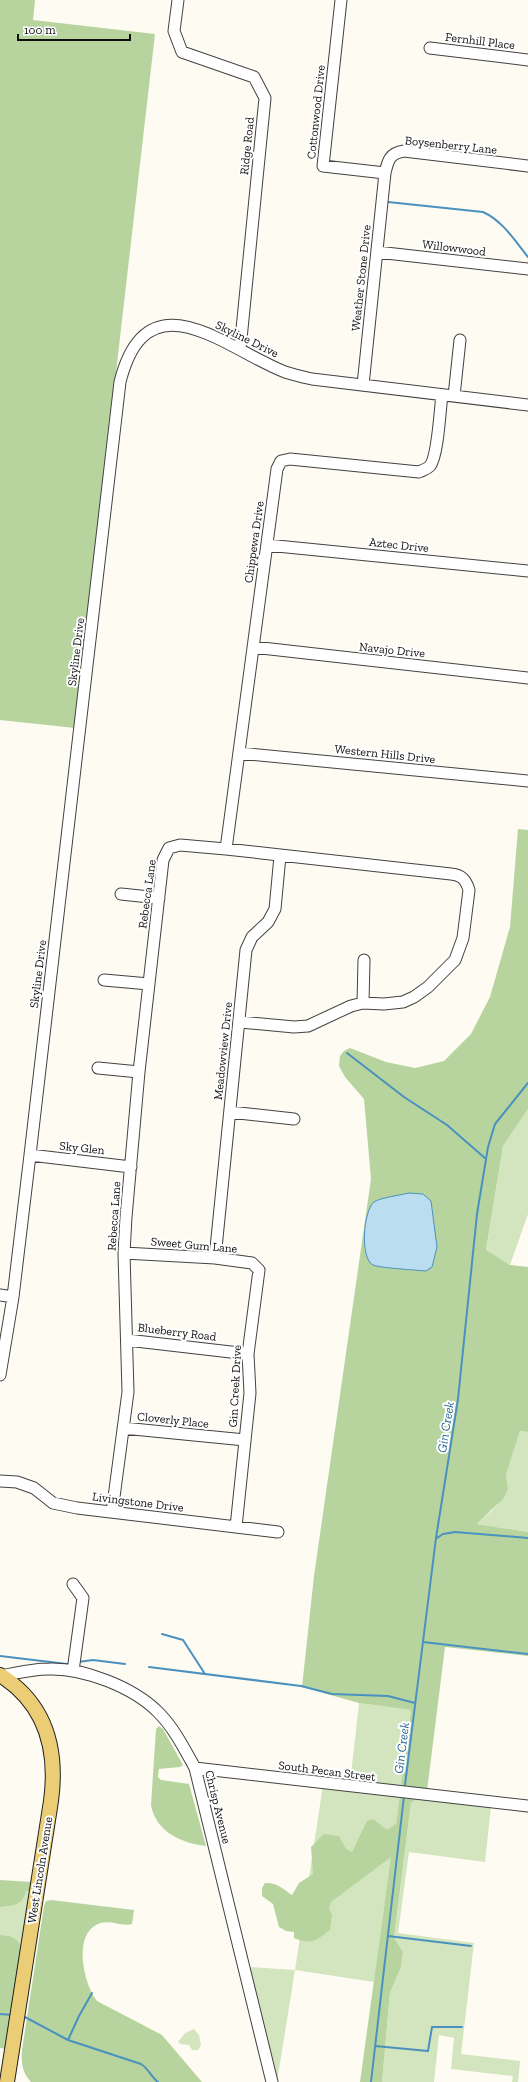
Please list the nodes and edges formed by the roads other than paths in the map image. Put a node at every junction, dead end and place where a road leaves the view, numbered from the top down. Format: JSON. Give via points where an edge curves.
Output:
{"nodes":[{"id":1,"x":178,"y":0,"type":"edge"},
{"id":2,"x":342,"y":0,"type":"edge"},
{"id":3,"x":430,"y":48,"type":"dead end"},
{"id":4,"x":528,"y":60,"type":"edge"},
{"id":5,"x":528,"y":166,"type":"edge"},
{"id":6,"x":385,"y":173,"type":"junction"},
{"id":7,"x":377,"y":252,"type":"junction"},
{"id":8,"x":528,"y":269,"type":"edge"},
{"id":9,"x":460,"y":340,"type":"dead end"},
{"id":10,"x":240,"y":349,"type":"junction"},
{"id":11,"x":363,"y":385,"type":"junction"},
{"id":12,"x":442,"y":394,"type":"junction"},
{"id":13,"x":454,"y":396,"type":"junction"},
{"id":14,"x":528,"y":405,"type":"edge"},
{"id":15,"x":267,"y":545,"type":"junction"},
{"id":16,"x":528,"y":571,"type":"edge"},
{"id":17,"x":253,"y":647,"type":"junction"},
{"id":18,"x":528,"y":678,"type":"edge"},
{"id":19,"x":239,"y":753,"type":"junction"},
{"id":20,"x":528,"y":781,"type":"edge"},
{"id":21,"x":226,"y":849,"type":"junction"},
{"id":22,"x":280,"y":856,"type":"junction"},
{"id":23,"x":121,"y":894,"type":"dead end"},
{"id":24,"x":159,"y":898,"type":"junction"},
{"id":25,"x":364,"y":960,"type":"dead end"},
{"id":26,"x":104,"y":980,"type":"dead end"},
{"id":27,"x":149,"y":984,"type":"junction"},
{"id":28,"x":363,"y":1003,"type":"junction"},
{"id":29,"x":240,"y":1022,"type":"junction"},
{"id":30,"x":98,"y":1068,"type":"dead end"},
{"id":31,"x":139,"y":1072,"type":"junction"},
{"id":32,"x":230,"y":1112,"type":"junction"},
{"id":33,"x":294,"y":1120,"type":"dead end"},
{"id":34,"x":30,"y":1155,"type":"junction"},
{"id":35,"x":131,"y":1167,"type":"junction"},
{"id":36,"x":124,"y":1253,"type":"junction"},
{"id":37,"x":215,"y":1258,"type":"junction"},
{"id":38,"x":259,"y":1270,"type":"joint"},
{"id":39,"x":0,"y":1295,"type":"edge"},
{"id":40,"x":13,"y":1297,"type":"junction"},
{"id":41,"x":127,"y":1340,"type":"junction"},
{"id":42,"x":248,"y":1354,"type":"junction"},
{"id":43,"x":0,"y":1375,"type":"edge"},
{"id":44,"x":123,"y":1428,"type":"junction"},
{"id":45,"x":245,"y":1440,"type":"junction"},
{"id":46,"x":0,"y":1481,"type":"edge"},
{"id":47,"x":112,"y":1512,"type":"junction"},
{"id":48,"x":236,"y":1527,"type":"junction"},
{"id":49,"x":278,"y":1532,"type":"dead end"},
{"id":50,"x":73,"y":1584,"type":"dead end"},
{"id":51,"x":73,"y":1671,"type":"junction"},
{"id":52,"x":0,"y":1675,"type":"edge"},
{"id":53,"x":195,"y":1768,"type":"junction"},
{"id":54,"x":528,"y":1806,"type":"edge"},
{"id":55,"x":7,"y":2082,"type":"edge"},
{"id":56,"x":272,"y":2082,"type":"edge"}],
"edges":[{"from":1,"to":10,"type":"street","name":"Ridge Road","via":[[174,31],[182,52],[254,77],[265,98]]},
{"from":2,"to":6,"type":"street","name":"Cottonwood Drive","via":[[323,166]]},
{"from":3,"to":4,"type":"street","name":"Fernhill Place"},
{"from":5,"to":6,"type":"street","name":"Boysenberry Lane","via":[[404,151],[390,157]]},
{"from":6,"to":7,"type":"street","name":"Weather Stone Drive"},
{"from":7,"to":8,"type":"street","name":"Willowwood"},
{"from":7,"to":11,"type":"street","name":"Weather Stone Drive"},
{"from":9,"to":13,"type":"street"},
{"from":10,"to":11,"type":"street","name":"Skyline Drive","via":[[294,375]]},
{"from":10,"to":34,"type":"street","name":"Skyline Drive","via":[[228,341],[185,326],[170,325],[147,333],[131,351],[124,365]]},
{"from":11,"to":12,"type":"street","name":"Skyline Drive"},
{"from":12,"to":13,"type":"street","name":"Skyline Drive"},
{"from":12,"to":15,"type":"street","name":"Chippewa Drive","via":[[435,452],[430,466],[425,470],[419,472],[290,459],[281,461],[277,469]]},
{"from":13,"to":14,"type":"street","name":"Skyline Drive"},
{"from":15,"to":16,"type":"street","name":"Aztec Drive"},
{"from":15,"to":17,"type":"street","name":"Chippewa Drive"},
{"from":17,"to":18,"type":"street","name":"Navajo Drive"},
{"from":17,"to":19,"type":"street","name":"Chippewa Drive"},
{"from":19,"to":20,"type":"street","name":"Western Hills Drive"},
{"from":19,"to":21,"type":"street","name":"Chippewa Drive"},
{"from":21,"to":22,"type":"street","name":"Rebecca Lane"},
{"from":21,"to":24,"type":"street","name":"Rebecca Lane","via":[[180,845],[169,848],[163,860]]},
{"from":22,"to":28,"type":"street","name":"Rebecca Lane","via":[[458,875],[467,883],[469,890],[463,938],[455,960],[428,987],[409,1000],[384,1004]]},
{"from":22,"to":29,"type":"street","name":"Meadowview Drive","via":[[275,909],[268,922],[252,937],[246,950]]},
{"from":23,"to":24,"type":"street"},
{"from":24,"to":27,"type":"street","name":"Rebecca Lane"},
{"from":25,"to":28,"type":"street"},
{"from":26,"to":27,"type":"street"},
{"from":27,"to":31,"type":"street","name":"Rebecca Lane"},
{"from":28,"to":29,"type":"street","name":"Rebecca Lane","via":[[308,1026],[294,1028]]},
{"from":29,"to":32,"type":"street","name":"Meadowview Drive"},
{"from":30,"to":31,"type":"street"},
{"from":31,"to":35,"type":"street","name":"Rebecca Lane"},
{"from":32,"to":33,"type":"street"},
{"from":32,"to":37,"type":"street","name":"Meadowview Drive"},
{"from":34,"to":35,"type":"street","name":"Sky Glen"},
{"from":34,"to":40,"type":"street","name":"Skyline Drive"},
{"from":35,"to":36,"type":"street","name":"Rebecca Lane"},
{"from":36,"to":37,"type":"street","name":"Sweet Gum Lane"},
{"from":36,"to":41,"type":"street","name":"Rebecca Lane"},
{"from":37,"to":38,"type":"street","name":"Sweet Gum Lane","via":[[252,1263]]},
{"from":38,"to":42,"type":"street","name":"Gin Creek Drive"},
{"from":39,"to":40,"type":"street"},
{"from":40,"to":43,"type":"street","name":"Skyline Drive"},
{"from":41,"to":42,"type":"street","name":"Blueberry Road"},
{"from":41,"to":44,"type":"street","name":"Rebecca Lane","via":[[128,1392]]},
{"from":42,"to":45,"type":"street","name":"Gin Creek Drive","via":[[250,1393]]},
{"from":44,"to":45,"type":"street","name":"Cloverly Place"},
{"from":44,"to":47,"type":"street","name":"Rebecca Lane"},
{"from":45,"to":48,"type":"street","name":"Gin Creek Drive"},
{"from":46,"to":47,"type":"street","name":"Livingstone Drive","via":[[17,1482],[34,1488],[53,1503]]},
{"from":47,"to":48,"type":"street","name":"Livingstone Drive"},
{"from":48,"to":49,"type":"street","name":"Livingstone Drive"},
{"from":50,"to":51,"type":"street","via":[[82,1598]]},
{"from":51,"to":52,"type":"street","name":"Chrisp Avenue","via":[[49,1669]]},
{"from":51,"to":53,"type":"street","name":"Chrisp Avenue","via":[[127,1689],[157,1711],[176,1733]]},
{"from":52,"to":55,"type":"main road","name":"West Lincoln Avenue","via":[[20,1690],[36,1710],[50,1742],[53,1770],[52,1794]]},
{"from":53,"to":54,"type":"street","name":"South Pecan Street"},
{"from":53,"to":56,"type":"street","name":"Chrisp Avenue"}]}
